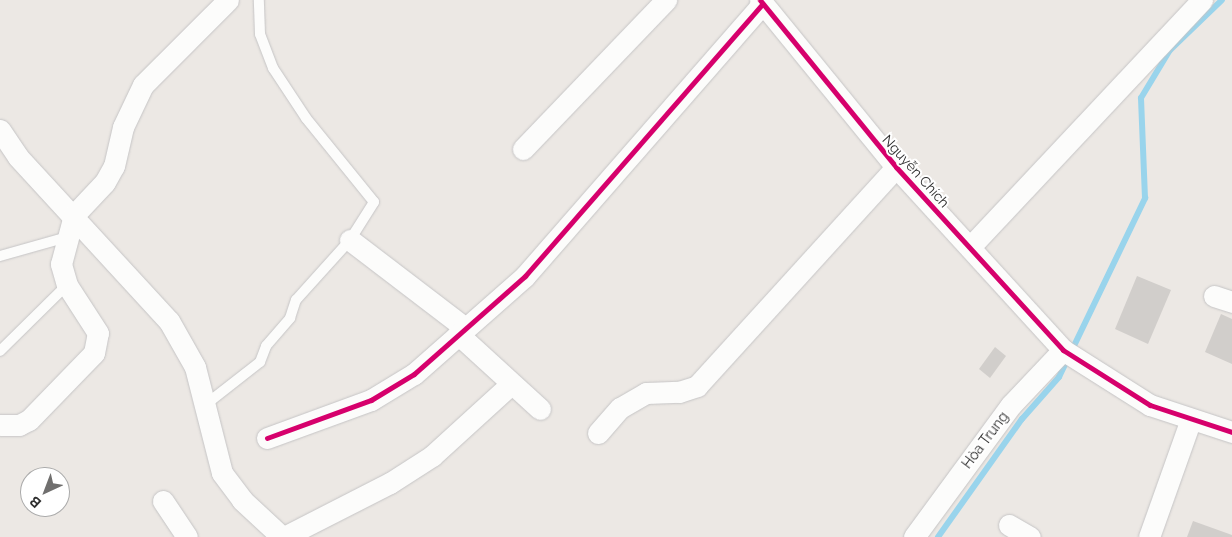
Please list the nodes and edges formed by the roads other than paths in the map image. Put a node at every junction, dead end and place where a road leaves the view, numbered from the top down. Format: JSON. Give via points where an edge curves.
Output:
{"nodes":[{"id":1,"x":228,"y":0,"type":"edge"},
{"id":2,"x":259,"y":0,"type":"edge"},
{"id":3,"x":666,"y":0,"type":"edge"},
{"id":4,"x":1202,"y":0,"type":"edge"},
{"id":5,"x":761,"y":2,"type":"edge"},
{"id":6,"x":0,"y":130,"type":"edge"},
{"id":7,"x":523,"y":150,"type":"dead end"},
{"id":8,"x":896,"y":167,"type":"junction"},
{"id":9,"x":74,"y":214,"type":"junction"},
{"id":10,"x":67,"y":237,"type":"junction"},
{"id":11,"x":350,"y":240,"type":"junction"},
{"id":12,"x":970,"y":247,"type":"junction"},
{"id":13,"x":0,"y":256,"type":"edge"},
{"id":14,"x":67,"y":285,"type":"junction"},
{"id":15,"x":462,"y":331,"type":"junction"},
{"id":16,"x":1063,"y":350,"type":"junction"},
{"id":17,"x":0,"y":351,"type":"edge"},
{"id":18,"x":510,"y":385,"type":"junction"},
{"id":19,"x":206,"y":405,"type":"junction"},
{"id":20,"x":540,"y":409,"type":"dead end"},
{"id":21,"x":1191,"y":420,"type":"junction"},
{"id":22,"x":0,"y":425,"type":"edge"},
{"id":23,"x":1232,"y":432,"type":"edge"},
{"id":24,"x":598,"y":433,"type":"dead end"},
{"id":25,"x":267,"y":438,"type":"dead end"},
{"id":26,"x":163,"y":501,"type":"dead end"},
{"id":27,"x":1010,"y":525,"type":"dead end"},
{"id":28,"x":187,"y":537,"type":"edge"},
{"id":29,"x":283,"y":537,"type":"edge"},
{"id":30,"x":914,"y":537,"type":"edge"},
{"id":31,"x":1030,"y":537,"type":"edge"},
{"id":32,"x":1148,"y":537,"type":"edge"}],
"edges":[{"from":1,"to":9,"type":"street","via":[[142,85],[123,127],[114,166],[105,182]]},
{"from":2,"to":11,"type":"lane","via":[[260,34],[273,68],[306,118],[373,196],[373,206]]},
{"from":3,"to":7,"type":"street"},
{"from":4,"to":12,"type":"street"},
{"from":5,"to":8,"type":"street","name":"Nguyễn Chích"},
{"from":5,"to":15,"type":"street","via":[[525,276]]},
{"from":6,"to":9,"type":"street","via":[[18,157]]},
{"from":8,"to":12,"type":"street","name":"Nguyễn Chích"},
{"from":8,"to":24,"type":"street","via":[[697,386],[679,392],[646,394],[620,408]]},
{"from":9,"to":10,"type":"street"},
{"from":9,"to":19,"type":"street","via":[[169,321],[195,367]]},
{"from":10,"to":13,"type":"lane"},
{"from":10,"to":14,"type":"street","via":[[61,264]]},
{"from":11,"to":15,"type":"street"},
{"from":11,"to":19,"type":"lane","via":[[296,300],[290,318],[266,346],[260,362]]},
{"from":12,"to":16,"type":"street","name":"Nguyễn Chích"},
{"from":14,"to":17,"type":"lane"},
{"from":14,"to":22,"type":"street","via":[[95,326],[98,340],[94,353],[29,420],[19,425]]},
{"from":15,"to":18,"type":"street"},
{"from":15,"to":25,"type":"street","via":[[390,390]]},
{"from":16,"to":21,"type":"street","name":"Nguyễn Chích","via":[[1150,405]]},
{"from":16,"to":30,"type":"street","name":"Hòa Trung","via":[[1011,405]]},
{"from":18,"to":20,"type":"street"},
{"from":18,"to":29,"type":"street","via":[[432,456],[364,497]]},
{"from":19,"to":29,"type":"street","via":[[222,473],[242,500]]},
{"from":21,"to":23,"type":"street"},
{"from":21,"to":32,"type":"street"},
{"from":26,"to":28,"type":"street"},
{"from":27,"to":31,"type":"street"}]}
